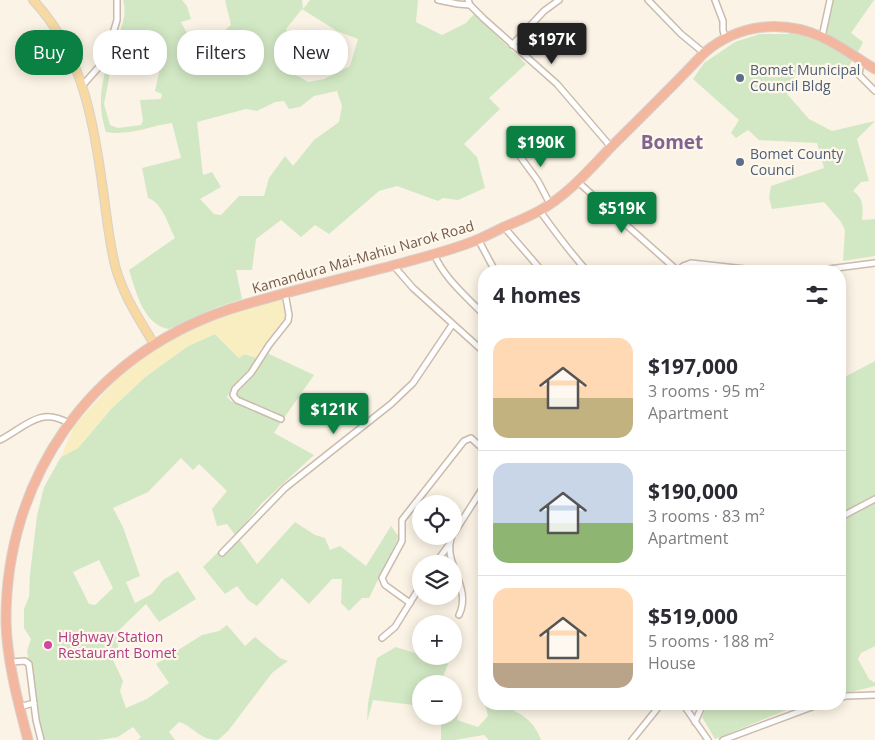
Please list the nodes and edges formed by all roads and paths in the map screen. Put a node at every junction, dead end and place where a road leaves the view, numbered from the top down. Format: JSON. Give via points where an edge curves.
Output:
{"nodes":[{"id":1,"x":33,"y":0,"type":"edge"},
{"id":2,"x":117,"y":0,"type":"edge"},
{"id":3,"x":438,"y":0,"type":"edge"},
{"id":4,"x":559,"y":0,"type":"edge"},
{"id":5,"x":648,"y":0,"type":"edge"},
{"id":6,"x":715,"y":0,"type":"edge"},
{"id":7,"x":830,"y":0,"type":"edge"},
{"id":8,"x":469,"y":2,"type":"edge"},
{"id":9,"x":822,"y":37,"type":"junction"},
{"id":10,"x":725,"y":38,"type":"junction"},
{"id":11,"x":512,"y":45,"type":"junction"},
{"id":12,"x":704,"y":53,"type":"junction"},
{"id":13,"x":861,"y":60,"type":"junction"},
{"id":14,"x":875,"y":69,"type":"edge"},
{"id":15,"x":82,"y":86,"type":"junction"},
{"id":16,"x":875,"y":91,"type":"edge"},
{"id":17,"x":511,"y":144,"type":"dead end"},
{"id":18,"x":611,"y":147,"type":"junction"},
{"id":19,"x":578,"y":182,"type":"junction"},
{"id":20,"x":550,"y":204,"type":"junction"},
{"id":21,"x":540,"y":211,"type":"junction"},
{"id":22,"x":504,"y":227,"type":"junction"},
{"id":23,"x":478,"y":239,"type":"junction"},
{"id":24,"x":434,"y":254,"type":"junction"},
{"id":25,"x":875,"y":263,"type":"edge"},
{"id":26,"x":393,"y":265,"type":"junction"},
{"id":27,"x":492,"y":265,"type":"edge"},
{"id":28,"x":537,"y":265,"type":"edge"},
{"id":29,"x":582,"y":265,"type":"edge"},
{"id":30,"x":671,"y":265,"type":"edge"},
{"id":31,"x":686,"y":265,"type":"edge"},
{"id":32,"x":712,"y":265,"type":"edge"},
{"id":33,"x":846,"y":267,"type":"edge"},
{"id":34,"x":285,"y":293,"type":"junction"},
{"id":35,"x":478,"y":309,"type":"edge"},
{"id":36,"x":452,"y":324,"type":"junction"},
{"id":37,"x":154,"y":344,"type":"junction"},
{"id":38,"x":478,"y":347,"type":"edge"},
{"id":39,"x":281,"y":419,"type":"dead end"},
{"id":40,"x":68,"y":423,"type":"junction"},
{"id":41,"x":0,"y":440,"type":"edge"},
{"id":42,"x":478,"y":444,"type":"edge"},
{"id":43,"x":478,"y":495,"type":"edge"},
{"id":44,"x":875,"y":499,"type":"edge"},
{"id":45,"x":846,"y":514,"type":"edge"},
{"id":46,"x":462,"y":521,"type":"edge"},
{"id":47,"x":448,"y":546,"type":"joint"},
{"id":48,"x":222,"y":553,"type":"dead end"},
{"id":49,"x":442,"y":555,"type":"edge"},
{"id":50,"x":412,"y":599,"type":"edge"},
{"id":51,"x":410,"y":602,"type":"junction"},
{"id":52,"x":459,"y":615,"type":"dead end"},
{"id":53,"x":382,"y":638,"type":"dead end"},
{"id":54,"x":11,"y":662,"type":"junction"},
{"id":55,"x":875,"y":695,"type":"edge"},
{"id":56,"x":846,"y":696,"type":"edge"},
{"id":57,"x":34,"y":703,"type":"junction"},
{"id":58,"x":19,"y":707,"type":"junction"},
{"id":59,"x":656,"y":710,"type":"edge"},
{"id":60,"x":687,"y":710,"type":"edge"},
{"id":61,"x":700,"y":710,"type":"edge"},
{"id":62,"x":804,"y":710,"type":"edge"},
{"id":63,"x":695,"y":722,"type":"junction"},
{"id":64,"x":28,"y":740,"type":"edge"},
{"id":65,"x":41,"y":740,"type":"edge"},
{"id":66,"x":632,"y":740,"type":"edge"},
{"id":67,"x":708,"y":740,"type":"edge"},
{"id":68,"x":723,"y":740,"type":"edge"}],
"edges":[{"from":1,"to":15,"type":"main road","via":[[60,37]]},
{"from":2,"to":15,"type":"street","via":[[117,20],[105,60]]},
{"from":3,"to":8,"type":"street","via":[[458,4]]},
{"from":4,"to":11,"type":"street"},
{"from":5,"to":12,"type":"street"},
{"from":6,"to":10,"type":"street"},
{"from":7,"to":9,"type":"street"},
{"from":8,"to":11,"type":"street"},
{"from":9,"to":10,"type":"highway","name":"Kamandura Mai-Mahiu Narok Road","via":[[774,26],[750,28]]},
{"from":9,"to":13,"type":"highway","name":"Kamandura Mai-Mahiu Narok Road"},
{"from":10,"to":12,"type":"highway","name":"Kamandura Mai-Mahiu Narok Road"},
{"from":11,"to":18,"type":"street","via":[[557,84]]},
{"from":12,"to":18,"type":"highway","name":"Kamandura Mai-Mahiu Narok Road"},
{"from":13,"to":14,"type":"highway","name":"Kamandura Mai-Mahiu Narok Road"},
{"from":13,"to":16,"type":"street","via":[[859,75]]},
{"from":15,"to":37,"type":"main road","via":[[92,120],[116,270],[132,308]]},
{"from":17,"to":20,"type":"street"},
{"from":18,"to":19,"type":"highway","name":"Kamandura Mai-Mahiu Narok Road"},
{"from":19,"to":20,"type":"highway","name":"Kamandura Mai-Mahiu Narok Road"},
{"from":19,"to":30,"type":"street"},
{"from":20,"to":21,"type":"highway","name":"Kamandura Mai-Mahiu Narok Road"},
{"from":21,"to":22,"type":"highway","name":"Kamandura Mai-Mahiu Narok Road"},
{"from":21,"to":29,"type":"street","via":[[563,245]]},
{"from":22,"to":23,"type":"highway","name":"Kamandura Mai-Mahiu Narok Road"},
{"from":22,"to":28,"type":"street"},
{"from":23,"to":24,"type":"highway","name":"Kamandura Mai-Mahiu Narok Road"},
{"from":23,"to":27,"type":"street"},
{"from":24,"to":26,"type":"highway","name":"Kamandura Mai-Mahiu Narok Road"},
{"from":24,"to":35,"type":"street","via":[[450,280]]},
{"from":25,"to":33,"type":"street"},
{"from":26,"to":34,"type":"highway","name":"Kamandura Mai-Mahiu Narok Road"},
{"from":26,"to":36,"type":"street"},
{"from":31,"to":32,"type":"street"},
{"from":34,"to":37,"type":"highway","name":"Kamandura Mai-Mahiu Narok Road","via":[[220,313]]},
{"from":34,"to":39,"type":"street","via":[[288,321],[233,395],[237,400]]},
{"from":36,"to":38,"type":"street"},
{"from":36,"to":48,"type":"street","via":[[413,383],[285,488]]},
{"from":37,"to":40,"type":"highway","name":"Kamandura Mai-Mahiu Narok Road","via":[[97,390]]},
{"from":40,"to":41,"type":"street","via":[[55,417],[40,417]]},
{"from":40,"to":54,"type":"highway","name":"Kamandura Mai-Mahiu Narok Road","via":[[33,486],[15,539],[6,607]]},
{"from":42,"to":51,"type":"street","via":[[471,438],[464,441],[402,520],[402,541],[382,578],[385,584]]},
{"from":43,"to":46,"type":"street"},
{"from":44,"to":45,"type":"street"},
{"from":47,"to":49,"type":"street"},
{"from":47,"to":52,"type":"street","via":[[464,599]]},
{"from":50,"to":51,"type":"street"},
{"from":51,"to":53,"type":"street","via":[[394,627]]},
{"from":54,"to":57,"type":"street","via":[[28,662]]},
{"from":54,"to":58,"type":"highway","name":"Kamandura Mai-Mahiu Narok Road"},
{"from":55,"to":56,"type":"street"},
{"from":57,"to":58,"type":"street"},
{"from":57,"to":65,"type":"street"},
{"from":58,"to":64,"type":"highway","name":"Kamandura Mai-Mahiu Narok Road"},
{"from":59,"to":66,"type":"street"},
{"from":60,"to":63,"type":"street"},
{"from":61,"to":63,"type":"street"},
{"from":62,"to":68,"type":"street"},
{"from":63,"to":67,"type":"street"}]}
